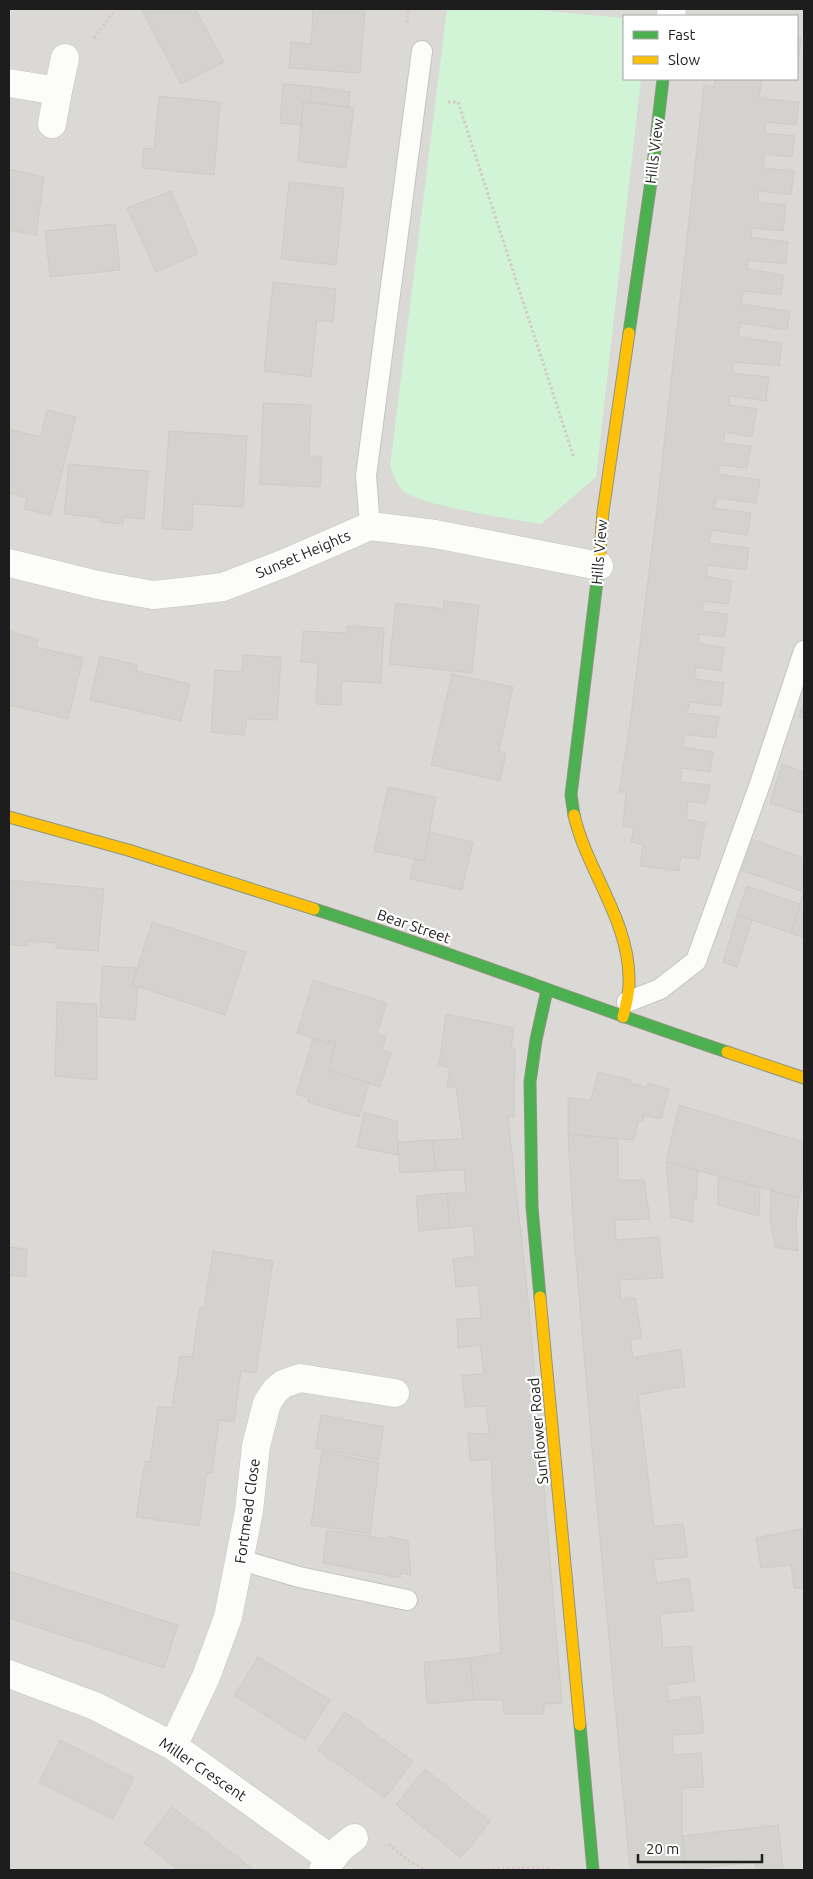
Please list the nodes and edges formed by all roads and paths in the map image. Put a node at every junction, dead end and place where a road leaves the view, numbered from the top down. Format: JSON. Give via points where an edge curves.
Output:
{"nodes":[{"id":1,"x":422,"y":51,"type":"dead end"},
{"id":2,"x":65,"y":58,"type":"dead end"},
{"id":3,"x":663,"y":80,"type":"edge"},
{"id":4,"x":9,"y":83,"type":"edge"},
{"id":5,"x":58,"y":91,"type":"junction"},
{"id":6,"x":416,"y":99,"type":"junction"},
{"id":7,"x":52,"y":124,"type":"dead end"},
{"id":8,"x":603,"y":512,"type":"junction"},
{"id":9,"x":370,"y":526,"type":"junction"},
{"id":10,"x":9,"y":563,"type":"edge"},
{"id":11,"x":598,"y":566,"type":"junction"},
{"id":12,"x":804,"y":651,"type":"edge"},
{"id":13,"x":9,"y":817,"type":"edge"},
{"id":14,"x":547,"y":990,"type":"junction"},
{"id":15,"x":625,"y":1009,"type":"junction"},
{"id":16,"x":804,"y":1078,"type":"edge"},
{"id":17,"x":395,"y":1393,"type":"dead end"},
{"id":18,"x":240,"y":1560,"type":"junction"},
{"id":19,"x":407,"y":1600,"type":"dead end"},
{"id":20,"x":9,"y":1674,"type":"edge"},
{"id":21,"x":173,"y":1746,"type":"junction"},
{"id":22,"x":354,"y":1838,"type":"dead end"},
{"id":23,"x":327,"y":1864,"type":"edge"},
{"id":24,"x":477,"y":1870,"type":"edge"},
{"id":25,"x":558,"y":1870,"type":"edge"},
{"id":26,"x":593,"y":1870,"type":"edge"}],
"edges":[{"from":1,"to":6,"type":"lane"},
{"from":2,"to":5,"type":"street"},
{"from":3,"to":8,"type":"street","name":"Hills View"},
{"from":4,"to":5,"type":"street"},
{"from":5,"to":7,"type":"street"},
{"from":6,"to":8,"type":"path","via":[[458,102],[586,495]]},
{"from":6,"to":9,"type":"lane","via":[[366,476]]},
{"from":8,"to":11,"type":"street","name":"Hills View"},
{"from":9,"to":10,"type":"street","name":"Sunset Heights","via":[[223,587],[153,595]]},
{"from":9,"to":11,"type":"street","name":"Sunset Heights","via":[[435,534]]},
{"from":11,"to":15,"type":"street","name":"Hills View","via":[[571,795],[572,811],[582,841],[620,928],[629,971]]},
{"from":12,"to":15,"type":"lane","via":[[696,961],[660,990]]},
{"from":13,"to":14,"type":"street","name":"Bear Street","via":[[128,850],[386,932]]},
{"from":14,"to":15,"type":"street","name":"Bear Street"},
{"from":14,"to":26,"type":"street","name":"Sunflower Road","via":[[530,1082],[532,1198]]},
{"from":15,"to":16,"type":"street","name":"Bear Street"},
{"from":17,"to":18,"type":"street","name":"Fortmead Close","via":[[300,1378],[283,1384],[275,1391],[267,1403],[256,1446]]},
{"from":18,"to":19,"type":"lane","via":[[298,1577]]},
{"from":18,"to":21,"type":"street","name":"Fortmead Close","via":[[228,1617],[206,1677]]},
{"from":20,"to":21,"type":"street","name":"Miller Crescent","via":[[95,1706]]},
{"from":21,"to":23,"type":"street","name":"Miller Crescent"},
{"from":22,"to":23,"type":"street","name":"Miller Crescent"},
{"from":24,"to":25,"type":"path","via":[[536,1867]]}]}
